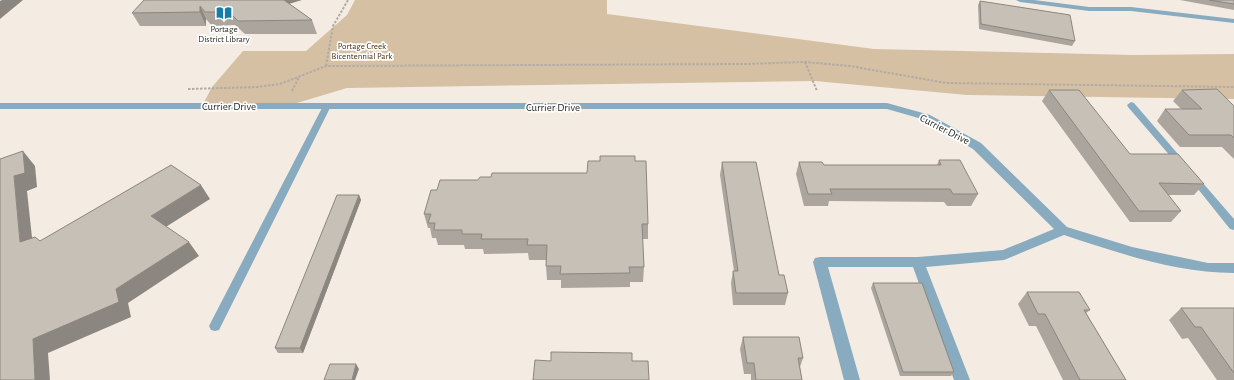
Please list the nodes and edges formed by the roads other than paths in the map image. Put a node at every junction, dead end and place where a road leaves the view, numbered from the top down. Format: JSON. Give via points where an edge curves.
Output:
{"nodes":[{"id":1,"x":1020,"y":0,"type":"edge"},
{"id":2,"x":1234,"y":21,"type":"edge"},
{"id":3,"x":1131,"y":105,"type":"dead end"},
{"id":4,"x":0,"y":106,"type":"edge"},
{"id":5,"x":327,"y":106,"type":"junction"},
{"id":6,"x":1234,"y":226,"type":"edge"},
{"id":7,"x":1063,"y":230,"type":"junction"},
{"id":8,"x":918,"y":262,"type":"junction"},
{"id":9,"x":1234,"y":268,"type":"edge"},
{"id":10,"x":215,"y":326,"type":"dead end"},
{"id":11,"x":852,"y":380,"type":"edge"},
{"id":12,"x":962,"y":380,"type":"edge"}],
"edges":[{"from":1,"to":2,"type":"lane","via":[[1089,9],[1131,9]]},
{"from":3,"to":6,"type":"lane"},
{"from":4,"to":5,"type":"street","name":"Currier Drive"},
{"from":5,"to":7,"type":"street","name":"Currier Drive","via":[[887,106],[926,117],[977,146]]},
{"from":5,"to":10,"type":"lane"},
{"from":7,"to":8,"type":"street","via":[[1004,255]]},
{"from":7,"to":9,"type":"street","name":"Currier Drive","via":[[1132,252],[1208,268]]},
{"from":8,"to":11,"type":"street","via":[[820,262]]},
{"from":8,"to":12,"type":"street"}]}
